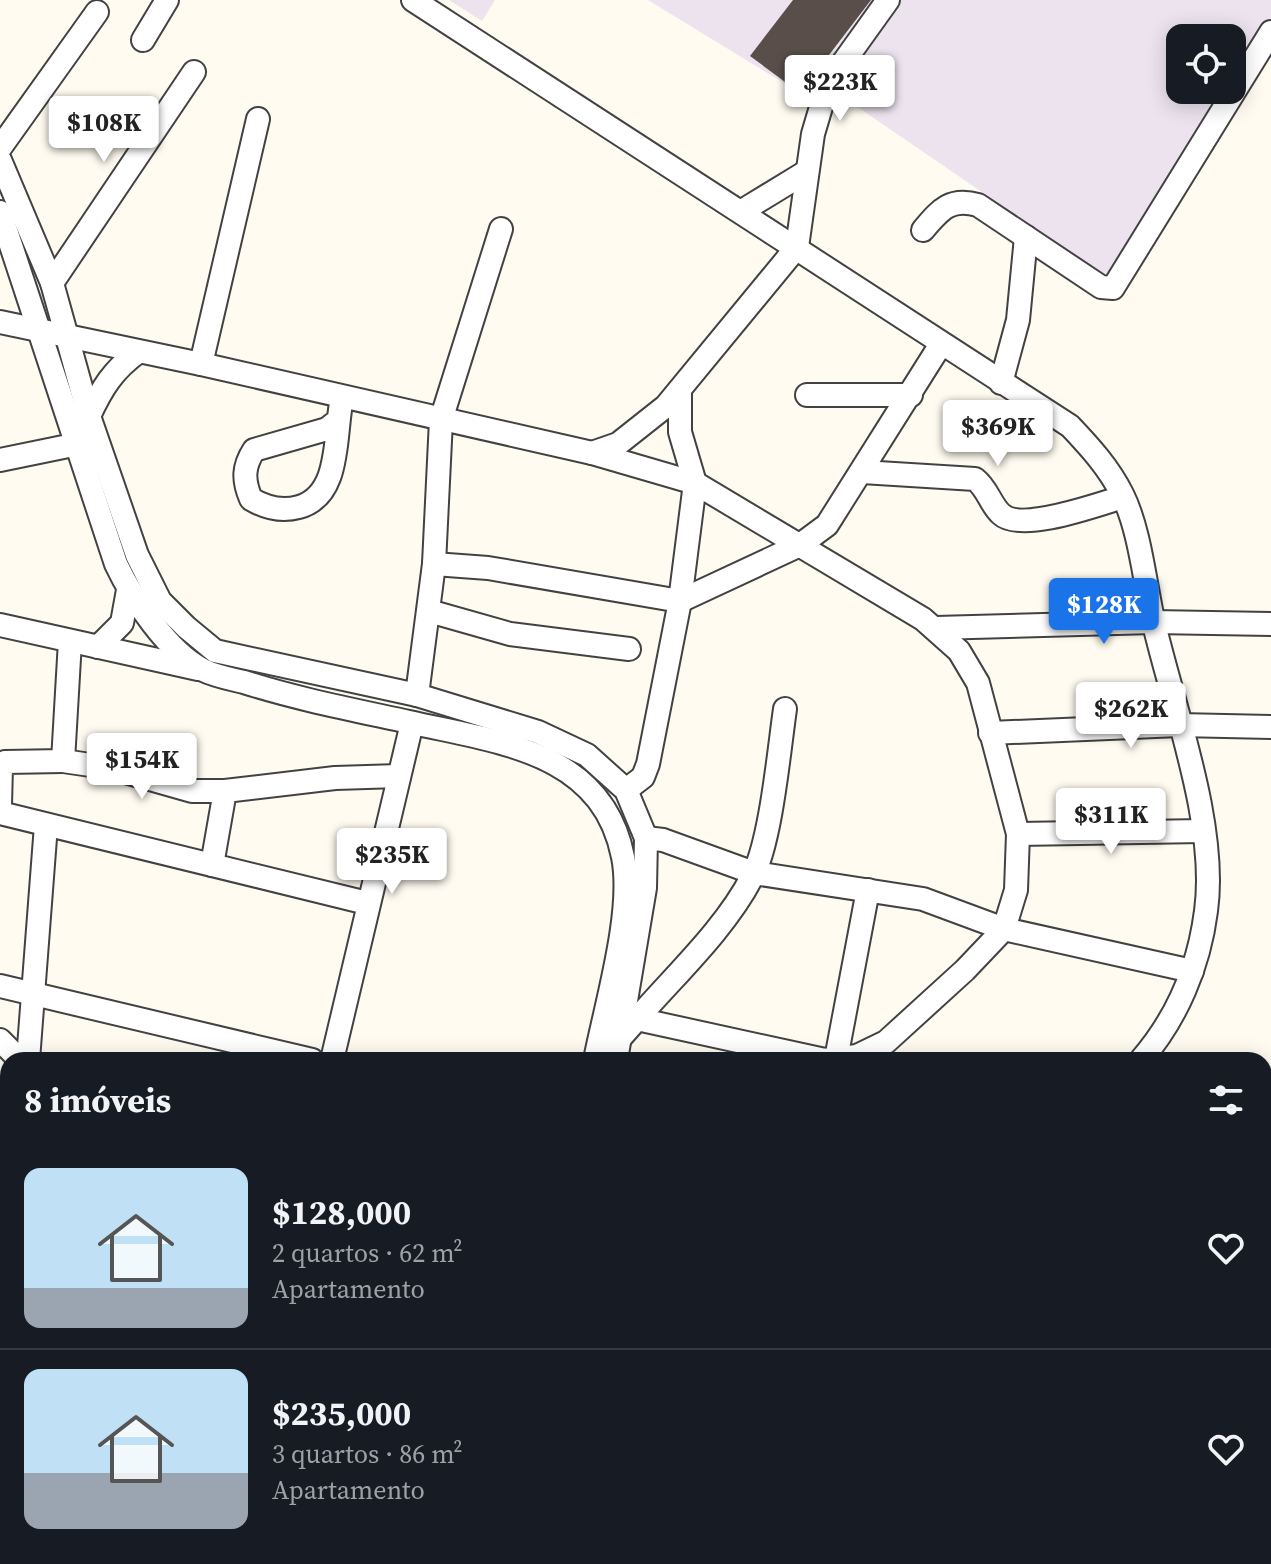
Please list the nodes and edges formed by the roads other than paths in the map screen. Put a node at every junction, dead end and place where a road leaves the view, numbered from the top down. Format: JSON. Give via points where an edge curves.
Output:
{"nodes":[{"id":1,"x":167,"y":0,"type":"edge"},
{"id":2,"x":413,"y":0,"type":"edge"},
{"id":3,"x":888,"y":0,"type":"edge"},
{"id":4,"x":97,"y":12,"type":"dead end"},
{"id":5,"x":1271,"y":32,"type":"edge"},
{"id":6,"x":143,"y":40,"type":"dead end"},
{"id":7,"x":194,"y":72,"type":"dead end"},
{"id":8,"x":258,"y":119,"type":"dead end"},
{"id":9,"x":0,"y":148,"type":"edge"},
{"id":10,"x":0,"y":160,"type":"edge"},
{"id":11,"x":806,"y":172,"type":"junction"},
{"id":12,"x":742,"y":211,"type":"junction"},
{"id":13,"x":0,"y":212,"type":"edge"},
{"id":14,"x":501,"y":229,"type":"dead end"},
{"id":15,"x":923,"y":230,"type":"dead end"},
{"id":16,"x":11,"y":236,"type":"junction"},
{"id":17,"x":1026,"y":237,"type":"junction"},
{"id":18,"x":797,"y":247,"type":"junction"},
{"id":19,"x":0,"y":265,"type":"edge"},
{"id":20,"x":52,"y":283,"type":"junction"},
{"id":21,"x":0,"y":322,"type":"edge"},
{"id":22,"x":41,"y":332,"type":"junction"},
{"id":23,"x":69,"y":339,"type":"junction"},
{"id":24,"x":941,"y":344,"type":"junction"},
{"id":25,"x":138,"y":352,"type":"junction"},
{"id":26,"x":201,"y":364,"type":"junction"},
{"id":27,"x":1001,"y":383,"type":"junction"},
{"id":28,"x":680,"y":392,"type":"junction"},
{"id":29,"x":807,"y":395,"type":"dead end"},
{"id":30,"x":911,"y":395,"type":"junction"},
{"id":31,"x":342,"y":398,"type":"junction"},
{"id":32,"x":89,"y":416,"type":"junction"},
{"id":33,"x":441,"y":420,"type":"junction"},
{"id":34,"x":336,"y":422,"type":"junction"},
{"id":35,"x":78,"y":444,"type":"junction"},
{"id":36,"x":592,"y":453,"type":"junction"},
{"id":37,"x":0,"y":460,"type":"edge"},
{"id":38,"x":862,"y":472,"type":"junction"},
{"id":39,"x":695,"y":483,"type":"junction"},
{"id":40,"x":1123,"y":497,"type":"junction"},
{"id":41,"x":827,"y":525,"type":"junction"},
{"id":42,"x":800,"y":545,"type":"junction"},
{"id":43,"x":828,"y":562,"type":"junction"},
{"id":44,"x":434,"y":564,"type":"junction"},
{"id":45,"x":128,"y":590,"type":"junction"},
{"id":46,"x":680,"y":601,"type":"junction"},
{"id":47,"x":429,"y":611,"type":"junction"},
{"id":48,"x":1153,"y":622,"type":"junction"},
{"id":49,"x":1271,"y":624,"type":"edge"},
{"id":50,"x":0,"y":625,"type":"edge"},
{"id":51,"x":936,"y":628,"type":"junction"},
{"id":52,"x":70,"y":641,"type":"junction"},
{"id":53,"x":98,"y":647,"type":"junction"},
{"id":54,"x":629,"y":649,"type":"dead end"},
{"id":55,"x":202,"y":670,"type":"junction"},
{"id":56,"x":417,"y":695,"type":"junction"},
{"id":57,"x":785,"y":709,"type":"dead end"},
{"id":58,"x":412,"y":723,"type":"junction"},
{"id":59,"x":1179,"y":725,"type":"junction"},
{"id":60,"x":1271,"y":727,"type":"edge"},
{"id":61,"x":990,"y":733,"type":"junction"},
{"id":62,"x":63,"y":761,"type":"junction"},
{"id":63,"x":399,"y":776,"type":"junction"},
{"id":64,"x":626,"y":790,"type":"junction"},
{"id":65,"x":225,"y":791,"type":"junction"},
{"id":66,"x":0,"y":805,"type":"edge"},
{"id":67,"x":0,"y":813,"type":"edge"},
{"id":68,"x":46,"y":825,"type":"junction"},
{"id":69,"x":1203,"y":831,"type":"junction"},
{"id":70,"x":1018,"y":834,"type":"junction"},
{"id":71,"x":646,"y":838,"type":"junction"},
{"id":72,"x":212,"y":865,"type":"junction"},
{"id":73,"x":754,"y":873,"type":"junction"},
{"id":74,"x":868,"y":890,"type":"junction"},
{"id":75,"x":367,"y":903,"type":"junction"},
{"id":76,"x":1004,"y":929,"type":"junction"},
{"id":77,"x":1192,"y":971,"type":"junction"},
{"id":78,"x":0,"y":986,"type":"edge"},
{"id":79,"x":35,"y":992,"type":"junction"},
{"id":80,"x":637,"y":1019,"type":"junction"},
{"id":81,"x":621,"y":1037,"type":"junction"},
{"id":82,"x":29,"y":1052,"type":"edge"},
{"id":83,"x":279,"y":1052,"type":"edge"},
{"id":84,"x":334,"y":1052,"type":"edge"},
{"id":85,"x":596,"y":1052,"type":"edge"},
{"id":86,"x":618,"y":1052,"type":"edge"},
{"id":87,"x":788,"y":1052,"type":"edge"},
{"id":88,"x":855,"y":1052,"type":"edge"},
{"id":89,"x":867,"y":1052,"type":"edge"},
{"id":90,"x":1148,"y":1052,"type":"edge"}],
"edges":[{"from":1,"to":6,"type":"street"},
{"from":2,"to":12,"type":"street"},
{"from":3,"to":11,"type":"street","via":[[835,74],[813,134]]},
{"from":4,"to":9,"type":"street"},
{"from":5,"to":17,"type":"street","via":[[1113,288],[1101,287]]},
{"from":7,"to":20,"type":"street"},
{"from":8,"to":26,"type":"street"},
{"from":10,"to":20,"type":"street"},
{"from":11,"to":12,"type":"street"},
{"from":11,"to":18,"type":"street"},
{"from":12,"to":18,"type":"street"},
{"from":13,"to":16,"type":"street"},
{"from":14,"to":33,"type":"street"},
{"from":15,"to":17,"type":"street","via":[[943,207],[967,202]]},
{"from":16,"to":19,"type":"street"},
{"from":16,"to":22,"type":"street"},
{"from":17,"to":27,"type":"street","via":[[1018,320]]},
{"from":18,"to":24,"type":"street"},
{"from":18,"to":28,"type":"street"},
{"from":20,"to":23,"type":"street"},
{"from":21,"to":22,"type":"street"},
{"from":22,"to":23,"type":"street"},
{"from":22,"to":35,"type":"street"},
{"from":23,"to":25,"type":"street"},
{"from":23,"to":32,"type":"street"},
{"from":24,"to":27,"type":"street"},
{"from":24,"to":30,"type":"street"},
{"from":25,"to":26,"type":"street"},
{"from":25,"to":32,"type":"street","via":[[116,368]]},
{"from":26,"to":31,"type":"street"},
{"from":27,"to":40,"type":"street","via":[[1070,426]]},
{"from":28,"to":36,"type":"street","via":[[643,427]]},
{"from":28,"to":39,"type":"street","via":[[680,432]]},
{"from":29,"to":30,"type":"street"},
{"from":30,"to":38,"type":"street"},
{"from":31,"to":33,"type":"street"},
{"from":31,"to":34,"type":"street"},
{"from":32,"to":56,"type":"street","via":[[137,555],[160,601],[186,627],[215,651]]},
{"from":33,"to":36,"type":"street"},
{"from":33,"to":44,"type":"street"},
{"from":34,"to":34,"type":"street","via":[[254,450],[246,462],[244,483],[251,499],[289,509],[323,494]]},
{"from":35,"to":37,"type":"street"},
{"from":35,"to":45,"type":"street"},
{"from":36,"to":39,"type":"street"},
{"from":38,"to":40,"type":"street","via":[[975,479],[1009,519],[1055,516]]},
{"from":38,"to":41,"type":"street"},
{"from":39,"to":42,"type":"street"},
{"from":39,"to":46,"type":"street"},
{"from":40,"to":48,"type":"street"},
{"from":41,"to":42,"type":"street"},
{"from":41,"to":43,"type":"street"},
{"from":42,"to":43,"type":"street"},
{"from":42,"to":46,"type":"street"},
{"from":43,"to":51,"type":"street"},
{"from":44,"to":46,"type":"street","via":[[488,568]]},
{"from":44,"to":47,"type":"street"},
{"from":45,"to":53,"type":"street","via":[[122,623]]},
{"from":45,"to":55,"type":"street","via":[[164,636]]},
{"from":46,"to":64,"type":"street","via":[[648,764],[643,777]]},
{"from":47,"to":54,"type":"street","via":[[510,634]]},
{"from":47,"to":56,"type":"street"},
{"from":48,"to":49,"type":"street"},
{"from":48,"to":51,"type":"street"},
{"from":48,"to":59,"type":"street"},
{"from":50,"to":52,"type":"street"},
{"from":51,"to":61,"type":"street","via":[[959,651],[978,683]]},
{"from":52,"to":53,"type":"street"},
{"from":52,"to":62,"type":"street"},
{"from":53,"to":55,"type":"street"},
{"from":55,"to":58,"type":"street"},
{"from":56,"to":64,"type":"street","via":[[538,732],[587,755]]},
{"from":57,"to":73,"type":"street"},
{"from":58,"to":63,"type":"street"},
{"from":58,"to":85,"type":"street","via":[[483,736],[532,753],[572,773],[600,800],[623,856],[626,886]]},
{"from":59,"to":60,"type":"street"},
{"from":59,"to":61,"type":"street"},
{"from":59,"to":69,"type":"street"},
{"from":61,"to":70,"type":"street"},
{"from":62,"to":65,"type":"street","via":[[111,768],[192,791]]},
{"from":62,"to":66,"type":"street","via":[[5,762]]},
{"from":63,"to":65,"type":"street"},
{"from":63,"to":75,"type":"street"},
{"from":64,"to":71,"type":"street"},
{"from":65,"to":72,"type":"street"},
{"from":67,"to":68,"type":"street"},
{"from":68,"to":72,"type":"street"},
{"from":68,"to":79,"type":"street"},
{"from":69,"to":70,"type":"street"},
{"from":69,"to":77,"type":"street","via":[[1207,910]]},
{"from":70,"to":76,"type":"street","via":[[1016,890]]},
{"from":71,"to":73,"type":"street"},
{"from":71,"to":81,"type":"street","via":[[640,930]]},
{"from":72,"to":75,"type":"street"},
{"from":73,"to":74,"type":"street"},
{"from":73,"to":80,"type":"street","via":[[718,925]]},
{"from":74,"to":76,"type":"street","via":[[923,899]]},
{"from":74,"to":88,"type":"street"},
{"from":75,"to":84,"type":"street"},
{"from":76,"to":77,"type":"street"},
{"from":76,"to":89,"type":"street","via":[[886,1042]]},
{"from":77,"to":90,"type":"street","via":[[1178,1007]]},
{"from":78,"to":79,"type":"street"},
{"from":79,"to":82,"type":"street"},
{"from":79,"to":83,"type":"street"},
{"from":80,"to":81,"type":"street"},
{"from":80,"to":87,"type":"street"},
{"from":81,"to":86,"type":"street"}]}
